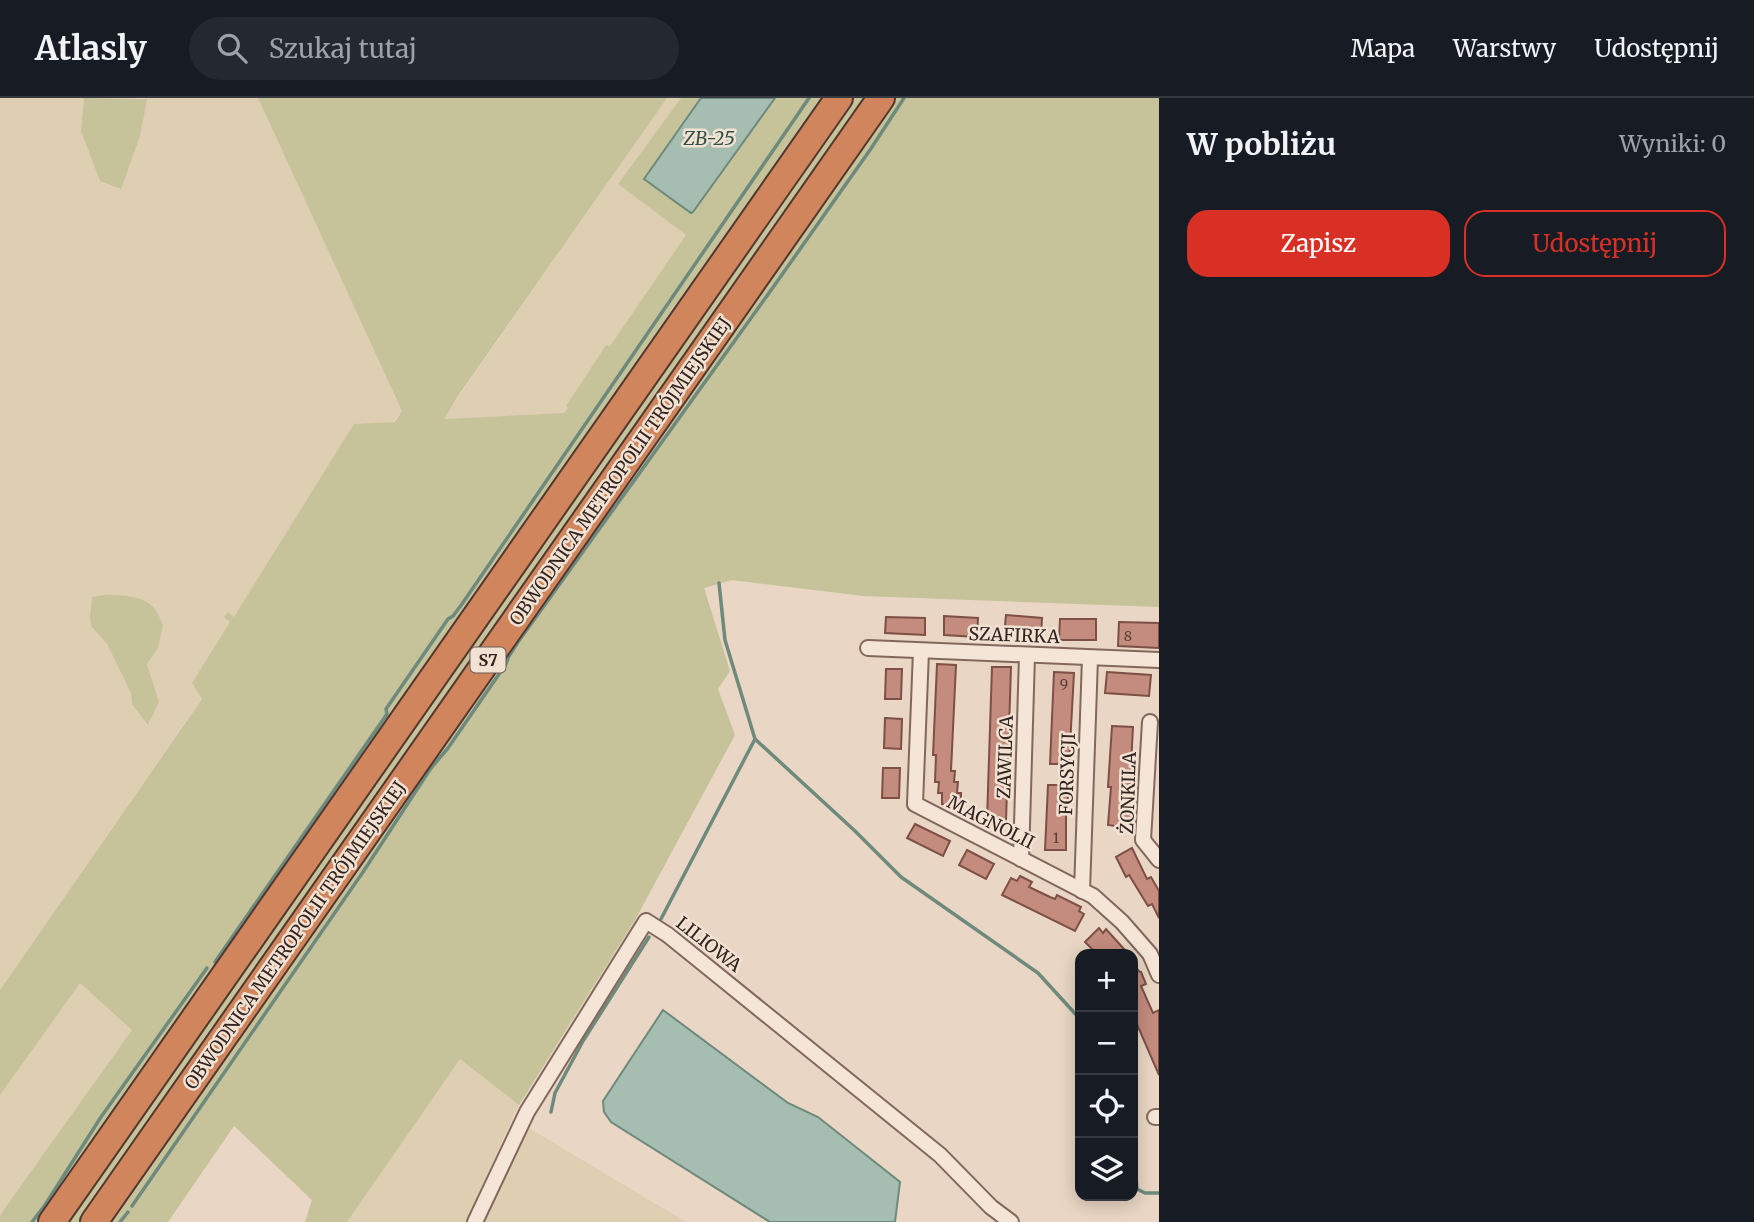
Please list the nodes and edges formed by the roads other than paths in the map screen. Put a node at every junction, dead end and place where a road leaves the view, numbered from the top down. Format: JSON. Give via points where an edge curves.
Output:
{"nodes":[{"id":1,"x":839,"y":98,"type":"edge"},
{"id":2,"x":881,"y":98,"type":"edge"},
{"id":3,"x":868,"y":648,"type":"dead end"},
{"id":4,"x":921,"y":651,"type":"junction"},
{"id":5,"x":1027,"y":655,"type":"junction"},
{"id":6,"x":1090,"y":658,"type":"junction"},
{"id":7,"x":1159,"y":660,"type":"edge"},
{"id":8,"x":1150,"y":722,"type":"dead end"},
{"id":9,"x":1021,"y":859,"type":"junction"},
{"id":10,"x":1159,"y":860,"type":"edge"},
{"id":11,"x":1082,"y":891,"type":"junction"},
{"id":12,"x":1154,"y":952,"type":"edge"},
{"id":13,"x":1159,"y":975,"type":"edge"},
{"id":14,"x":52,"y":1222,"type":"edge"},
{"id":15,"x":94,"y":1222,"type":"edge"},
{"id":16,"x":475,"y":1222,"type":"edge"},
{"id":17,"x":1010,"y":1222,"type":"edge"}],
"edges":[{"from":1,"to":14,"type":"highway","name":"OBWODNICA METROPOLII TRÓJMIEJSKIEJ","number":"S7"},
{"from":2,"to":15,"type":"highway","name":"OBWODNICA METROPOLII TRÓJMIEJSKIEJ","number":"S7"},
{"from":3,"to":4,"type":"street","name":"SZAFIRKA"},
{"from":4,"to":5,"type":"street","name":"SZAFIRKA"},
{"from":4,"to":9,"type":"street","name":"MAGNOLII","via":[[915,804]]},
{"from":5,"to":6,"type":"street","name":"SZAFIRKA"},
{"from":5,"to":9,"type":"street","name":"ZAWILCA"},
{"from":6,"to":7,"type":"street","name":"SZAFIRKA"},
{"from":6,"to":11,"type":"street","name":"FORSYCJI"},
{"from":8,"to":10,"type":"street","name":"ŻONKILA","via":[[1143,840]]},
{"from":9,"to":11,"type":"street","name":"MAGNOLII"},
{"from":11,"to":12,"type":"street","name":"MAGNOLII","via":[[1105,905]]},
{"from":12,"to":13,"type":"street","name":"MAGNOLII"},
{"from":16,"to":17,"type":"street","name":"LILIOWA","via":[[527,1112],[646,921],[668,934],[940,1155]]}]}
